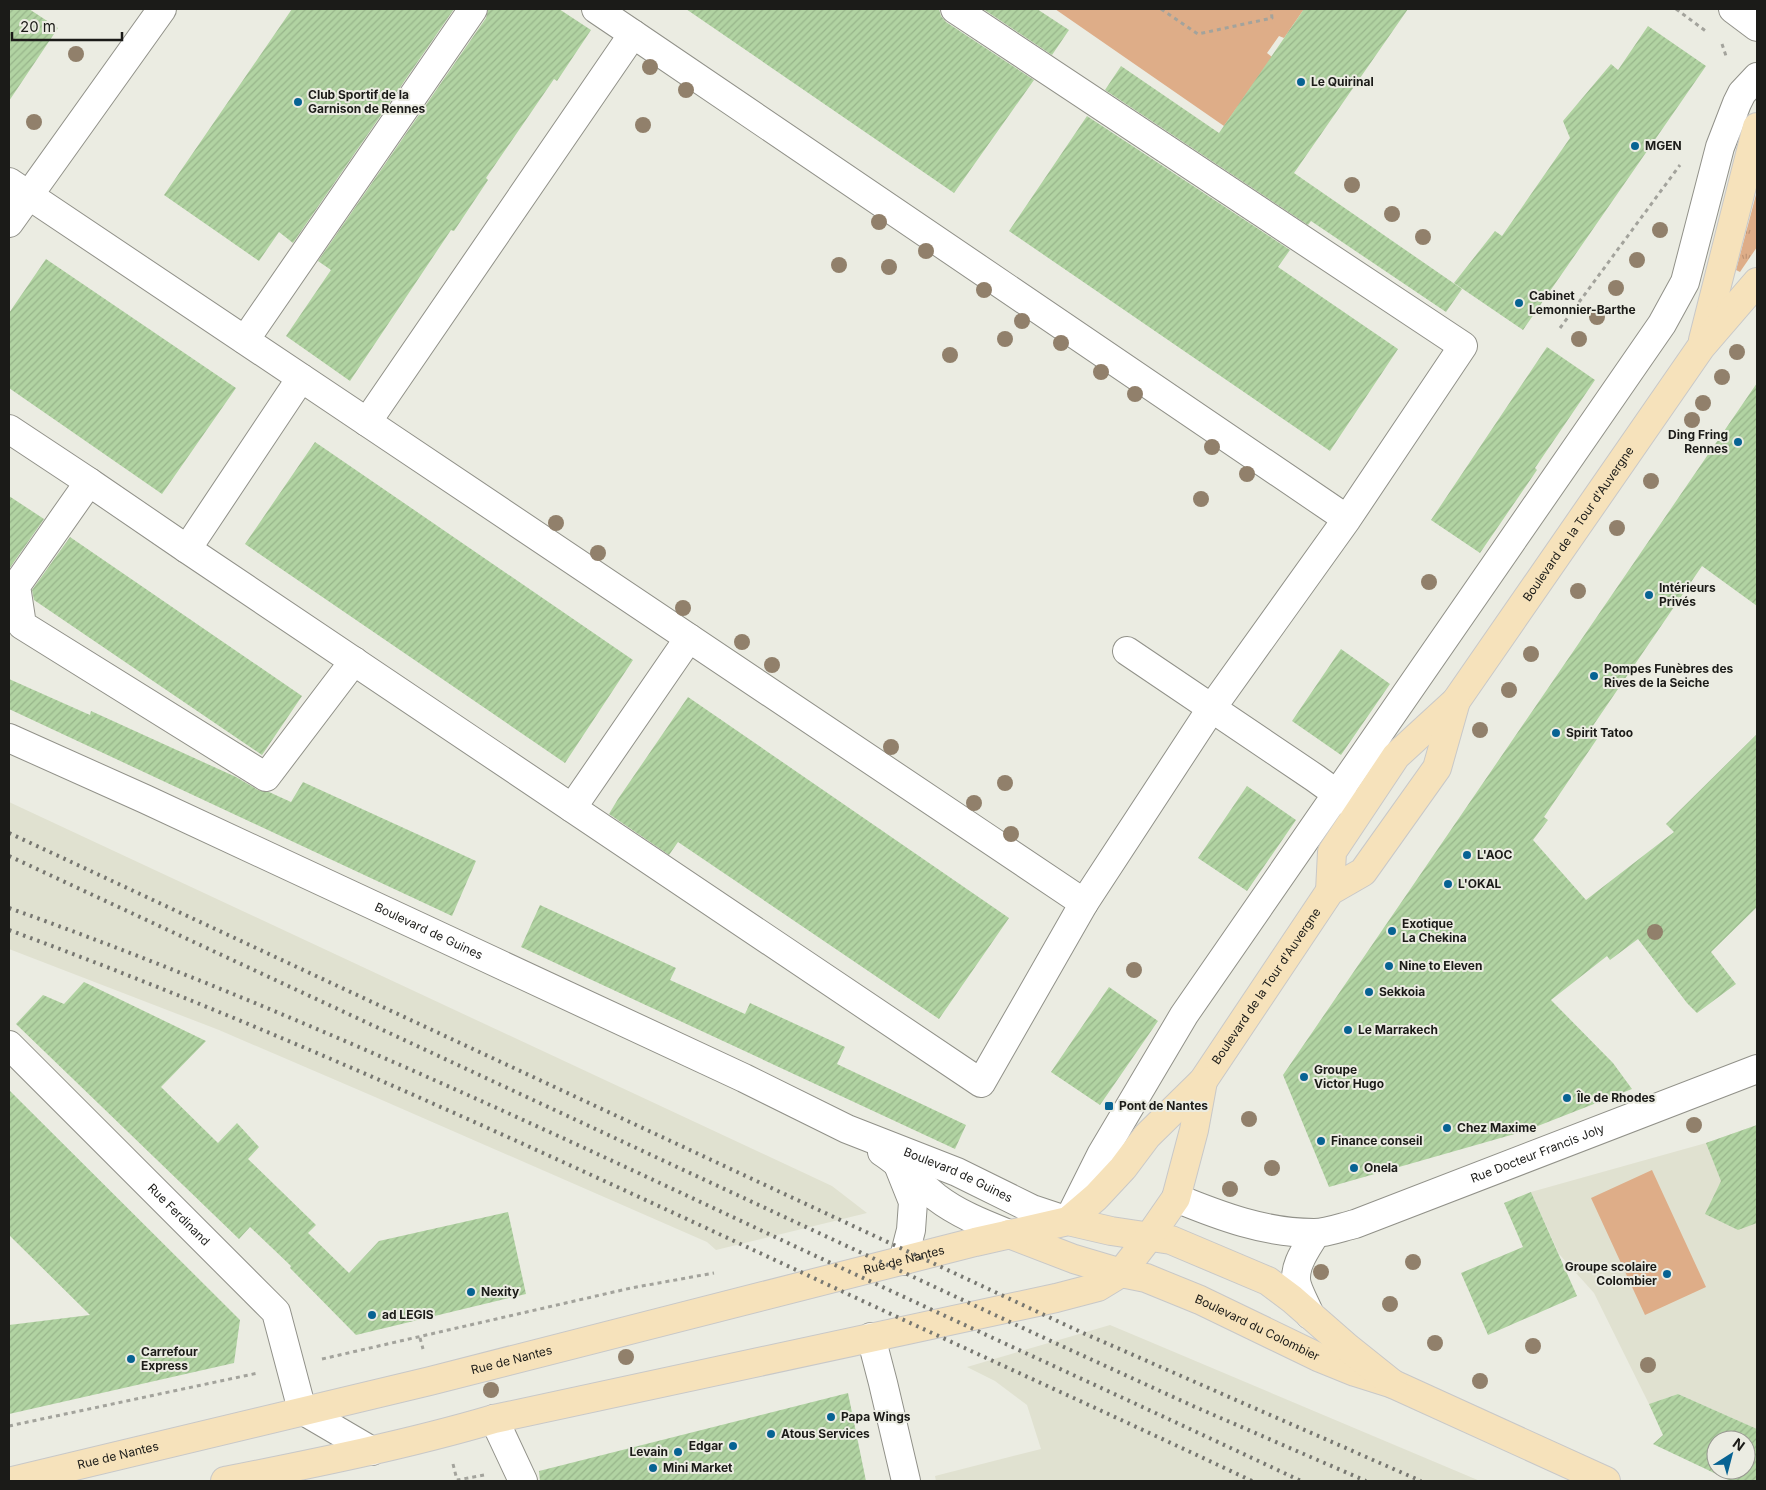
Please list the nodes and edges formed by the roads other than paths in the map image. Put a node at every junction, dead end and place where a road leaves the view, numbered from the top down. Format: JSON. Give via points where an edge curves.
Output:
{"nodes":[{"id":1,"x":162,"y":9,"type":"edge"},
{"id":2,"x":473,"y":9,"type":"edge"},
{"id":3,"x":596,"y":9,"type":"edge"},
{"id":4,"x":955,"y":9,"type":"edge"},
{"id":5,"x":1734,"y":9,"type":"edge"},
{"id":6,"x":1757,"y":27,"type":"edge"},
{"id":7,"x":633,"y":34,"type":"junction"},
{"id":8,"x":1757,"y":77,"type":"edge"},
{"id":9,"x":1757,"y":127,"type":"edge"},
{"id":10,"x":18,"y":189,"type":"edge"},
{"id":11,"x":9,"y":223,"type":"edge"},
{"id":12,"x":1757,"y":282,"type":"edge"},
{"id":13,"x":245,"y":340,"type":"junction"},
{"id":14,"x":1701,"y":347,"type":"junction"},
{"id":15,"x":301,"y":378,"type":"junction"},
{"id":16,"x":367,"y":422,"type":"junction"},
{"id":17,"x":9,"y":429,"type":"edge"},
{"id":18,"x":88,"y":482,"type":"junction"},
{"id":19,"x":1347,"y":519,"type":"junction"},
{"id":20,"x":187,"y":549,"type":"junction"},
{"id":21,"x":689,"y":638,"type":"junction"},
{"id":22,"x":1127,"y":651,"type":"dead end"},
{"id":23,"x":354,"y":662,"type":"junction"},
{"id":24,"x":1456,"y":701,"type":"junction"},
{"id":25,"x":1211,"y":709,"type":"junction"},
{"id":26,"x":9,"y":738,"type":"edge"},
{"id":27,"x":1336,"y":794,"type":"junction"},
{"id":28,"x":572,"y":808,"type":"junction"},
{"id":29,"x":1360,"y":810,"type":"junction"},
{"id":30,"x":1330,"y":891,"type":"junction"},
{"id":31,"x":1084,"y":903,"type":"junction"},
{"id":32,"x":9,"y":1045,"type":"edge"},
{"id":33,"x":1757,"y":1069,"type":"edge"},
{"id":34,"x":1203,"y":1081,"type":"junction"},
{"id":35,"x":847,"y":1129,"type":"junction"},
{"id":36,"x":896,"y":1161,"type":"junction"},
{"id":37,"x":1176,"y":1198,"type":"junction"},
{"id":38,"x":1068,"y":1221,"type":"junction"},
{"id":39,"x":1316,"y":1233,"type":"junction"},
{"id":40,"x":1010,"y":1234,"type":"junction"},
{"id":41,"x":1149,"y":1237,"type":"junction"},
{"id":42,"x":903,"y":1261,"type":"junction"},
{"id":43,"x":1121,"y":1272,"type":"junction"},
{"id":44,"x":1310,"y":1315,"type":"junction"},
{"id":45,"x":871,"y":1337,"type":"junction"},
{"id":46,"x":1393,"y":1384,"type":"junction"},
{"id":47,"x":302,"y":1410,"type":"junction"},
{"id":48,"x":494,"y":1419,"type":"junction"},
{"id":49,"x":372,"y":1451,"type":"junction"},
{"id":50,"x":12,"y":1481,"type":"edge"},
{"id":51,"x":225,"y":1481,"type":"edge"},
{"id":52,"x":523,"y":1481,"type":"edge"},
{"id":53,"x":906,"y":1481,"type":"edge"},
{"id":54,"x":1606,"y":1481,"type":"edge"}],
"edges":[{"from":1,"to":10,"type":"street"},
{"from":2,"to":13,"type":"street"},
{"from":3,"to":7,"type":"street"},
{"from":4,"to":19,"type":"street","via":[[1463,346]]},
{"from":5,"to":6,"type":"street"},
{"from":7,"to":16,"type":"street"},
{"from":7,"to":19,"type":"street"},
{"from":8,"to":27,"type":"street","via":[[1737,102],[1720,147],[1685,282],[1662,324]]},
{"from":9,"to":14,"type":"main road","name":"Boulevard de la Tour d'Auvergne"},
{"from":10,"to":11,"type":"street"},
{"from":10,"to":13,"type":"street"},
{"from":12,"to":14,"type":"main road","name":"Boulevard de la Tour d'Auvergne"},
{"from":13,"to":15,"type":"street"},
{"from":14,"to":24,"type":"main road","name":"Boulevard de la Tour d'Auvergne"},
{"from":15,"to":16,"type":"street"},
{"from":15,"to":20,"type":"street"},
{"from":16,"to":21,"type":"street"},
{"from":17,"to":18,"type":"street"},
{"from":18,"to":20,"type":"street"},
{"from":18,"to":23,"type":"street","via":[[16,586],[22,625],[266,777]]},
{"from":19,"to":25,"type":"street"},
{"from":20,"to":23,"type":"street"},
{"from":21,"to":28,"type":"street"},
{"from":21,"to":31,"type":"street"},
{"from":22,"to":25,"type":"street"},
{"from":23,"to":28,"type":"street"},
{"from":24,"to":29,"type":"main road","name":"Boulevard de la Tour d'Auvergne","via":[[1396,756]]},
{"from":24,"to":30,"type":"main road","name":"Boulevard de la Tour d'Auvergne","via":[[1437,768],[1363,872]]},
{"from":25,"to":27,"type":"street"},
{"from":25,"to":31,"type":"street"},
{"from":26,"to":35,"type":"street","name":"Boulevard de Guines","via":[[744,1078]]},
{"from":27,"to":29,"type":"street"},
{"from":27,"to":38,"type":"street","via":[[1184,1015],[1101,1156]]},
{"from":28,"to":31,"type":"street","via":[[981,1083]]},
{"from":29,"to":30,"type":"main road","name":"Boulevard de la Tour d'Auvergne","via":[[1332,852]]},
{"from":30,"to":34,"type":"main road","name":"Boulevard de la Tour d'Auvergne"},
{"from":32,"to":47,"type":"street","name":"Rue Ferdinand","via":[[276,1312]]},
{"from":33,"to":39,"type":"street","name":"Rue Docteur Francis Joly","via":[[1355,1224]]},
{"from":34,"to":37,"type":"main road","name":"Boulevard de la Tour d'Auvergne"},
{"from":34,"to":38,"type":"main road","name":"Boulevard de la Tour d'Auvergne","via":[[1147,1136],[1096,1197]]},
{"from":35,"to":36,"type":"street","name":"Boulevard de Guines"},
{"from":35,"to":38,"type":"street","name":"Boulevard de Guines","via":[[957,1172],[1032,1209]]},
{"from":36,"to":40,"type":"street","name":"Boulevard de Guines","via":[[938,1198],[984,1224]]},
{"from":36,"to":42,"type":"street","name":"Boulevard de Guines","via":[[913,1202],[911,1230]]},
{"from":37,"to":39,"type":"street","name":"Rue Docteur Francis Joly","via":[[1258,1227]]},
{"from":37,"to":41,"type":"main road","name":"Boulevard de la Tour d'Auvergne"},
{"from":38,"to":40,"type":"main road","name":"Rue de Nantes"},
{"from":38,"to":41,"type":"main road","name":"Boulevard du Colombier"},
{"from":39,"to":44,"type":"street","via":[[1296,1271],[1296,1284]]},
{"from":40,"to":42,"type":"main road","name":"Rue de Nantes"},
{"from":40,"to":43,"type":"main road","name":"Boulevard du Colombier","via":[[1074,1259]]},
{"from":41,"to":43,"type":"main road","name":"Boulevard de la Tour d'Auvergne"},
{"from":41,"to":44,"type":"main road","name":"Boulevard du Colombier","via":[[1171,1240],[1195,1249],[1268,1282]]},
{"from":42,"to":47,"type":"main road","name":"Rue de Nantes","via":[[430,1381]]},
{"from":43,"to":45,"type":"main road","via":[[1098,1287],[1072,1294]]},
{"from":43,"to":46,"type":"main road","name":"Boulevard du Colombier","via":[[1176,1290],[1318,1357]]},
{"from":44,"to":46,"type":"main road","name":"Boulevard du Colombier"},
{"from":45,"to":48,"type":"main road"},
{"from":45,"to":53,"type":"street"},
{"from":46,"to":54,"type":"main road","name":"Boulevard du Colombier"},
{"from":47,"to":49,"type":"street"},
{"from":47,"to":50,"type":"main road","name":"Rue de Nantes"},
{"from":48,"to":49,"type":"main road"},
{"from":48,"to":52,"type":"street"},
{"from":49,"to":51,"type":"main road"}]}
